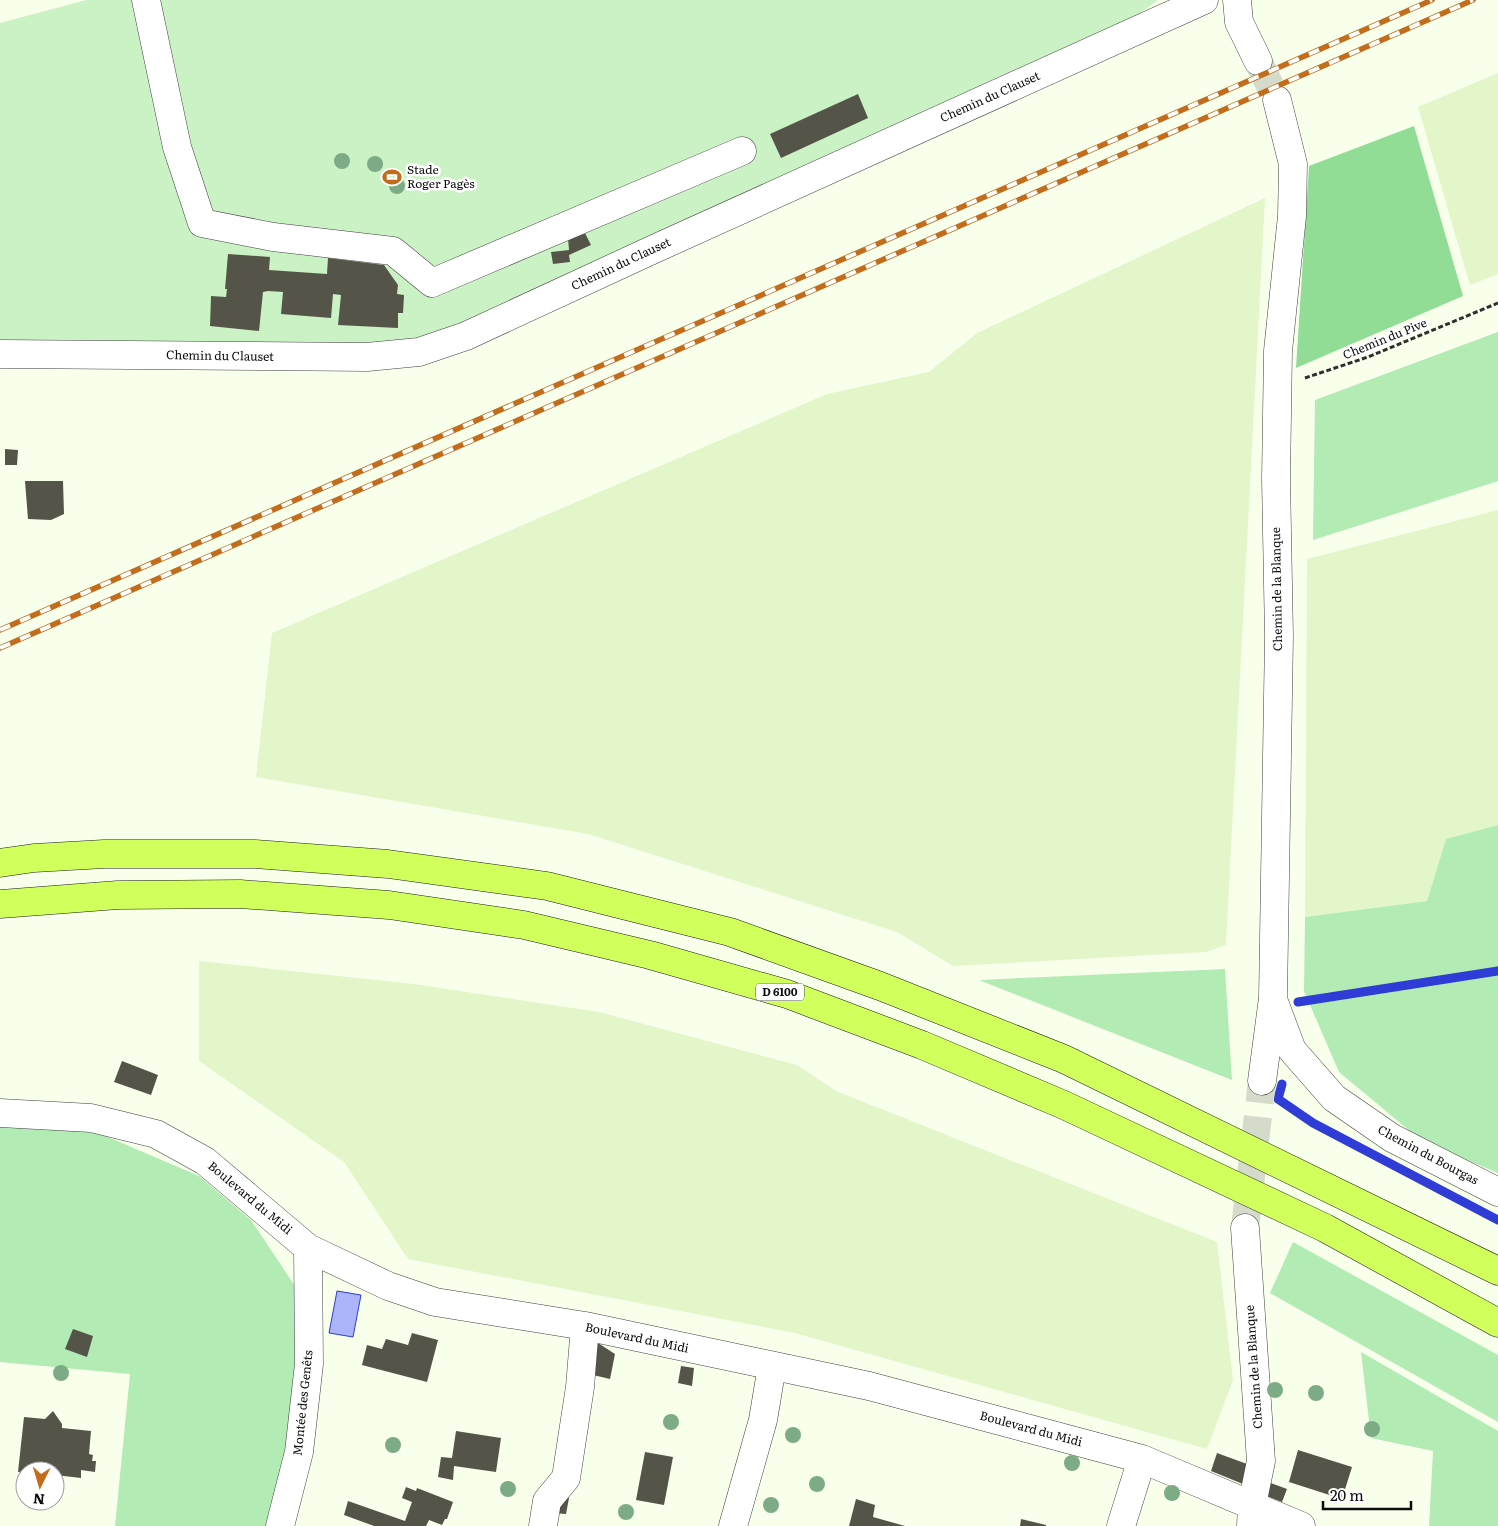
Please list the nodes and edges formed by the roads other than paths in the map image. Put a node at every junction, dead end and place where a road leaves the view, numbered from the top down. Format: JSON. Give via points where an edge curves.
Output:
{"nodes":[{"id":1,"x":146,"y":0,"type":"edge"},
{"id":2,"x":1204,"y":0,"type":"edge"},
{"id":3,"x":1237,"y":0,"type":"edge"},
{"id":4,"x":1258,"y":61,"type":"tunnel mouth"},
{"id":5,"x":1277,"y":100,"type":"tunnel mouth"},
{"id":6,"x":742,"y":151,"type":"dead end"},
{"id":7,"x":0,"y":354,"type":"edge"},
{"id":8,"x":0,"y":863,"type":"edge"},
{"id":9,"x":0,"y":904,"type":"edge"},
{"id":10,"x":1272,"y":998,"type":"junction"},
{"id":11,"x":1262,"y":1081,"type":"tunnel mouth"},
{"id":12,"x":0,"y":1113,"type":"edge"},
{"id":13,"x":1498,"y":1192,"type":"edge"},
{"id":14,"x":1245,"y":1228,"type":"tunnel mouth"},
{"id":15,"x":308,"y":1248,"type":"junction"},
{"id":16,"x":1498,"y":1271,"type":"edge"},
{"id":17,"x":1498,"y":1323,"type":"edge"},
{"id":18,"x":585,"y":1326,"type":"junction"},
{"id":19,"x":772,"y":1366,"type":"junction"},
{"id":20,"x":1142,"y":1459,"type":"junction"},
{"id":21,"x":1252,"y":1516,"type":"edge"},
{"id":22,"x":280,"y":1526,"type":"edge"},
{"id":23,"x":542,"y":1526,"type":"edge"},
{"id":24,"x":733,"y":1526,"type":"edge"},
{"id":25,"x":1121,"y":1526,"type":"edge"},
{"id":26,"x":1301,"y":1526,"type":"edge"}],
"edges":[{"from":1,"to":6,"type":"street","via":[[177,147],[202,223],[272,237],[393,251],[432,283]]},
{"from":2,"to":7,"type":"street","name":"Chemin du Clauset","via":[[466,336],[419,352],[367,358]]},
{"from":3,"to":4,"type":"street","via":[[1240,22]]},
{"from":5,"to":10,"type":"street","name":"Chemin de la Blanque","via":[[1293,164],[1292,216],[1277,388],[1278,636]]},
{"from":8,"to":16,"type":"main road","via":[[104,854],[255,854],[388,864],[547,886],[730,932],[880,986],[1064,1060]]},
{"from":9,"to":17,"type":"main road","number":"D 6100","via":[[118,894],[240,894],[389,905],[524,925],[650,955],[787,994],[922,1045],[1064,1105],[1325,1228]]},
{"from":10,"to":11,"type":"street","name":"Chemin de la Blanque"},
{"from":10,"to":13,"type":"street","name":"Chemin du Bourgas","via":[[1292,1050],[1334,1098],[1392,1138]]},
{"from":12,"to":15,"type":"street","name":"Boulevard du Midi","via":[[91,1118],[156,1134],[205,1161]]},
{"from":14,"to":21,"type":"street","name":"Chemin de la Blanque","via":[[1260,1461]]},
{"from":15,"to":18,"type":"street","name":"Boulevard du Midi","via":[[388,1286],[435,1302]]},
{"from":15,"to":22,"type":"street","name":"Montée des Genêts","via":[[309,1364],[299,1452]]},
{"from":18,"to":19,"type":"street","name":"Boulevard du Midi"},
{"from":18,"to":23,"type":"street","via":[[580,1387],[566,1478],[547,1502]]},
{"from":19,"to":20,"type":"street","name":"Boulevard du Midi","via":[[869,1386]]},
{"from":19,"to":24,"type":"street","via":[[763,1420]]},
{"from":20,"to":21,"type":"street","name":"Boulevard du Midi"},
{"from":20,"to":25,"type":"street"},
{"from":21,"to":26,"type":"street","name":"Boulevard du Midi"}]}
